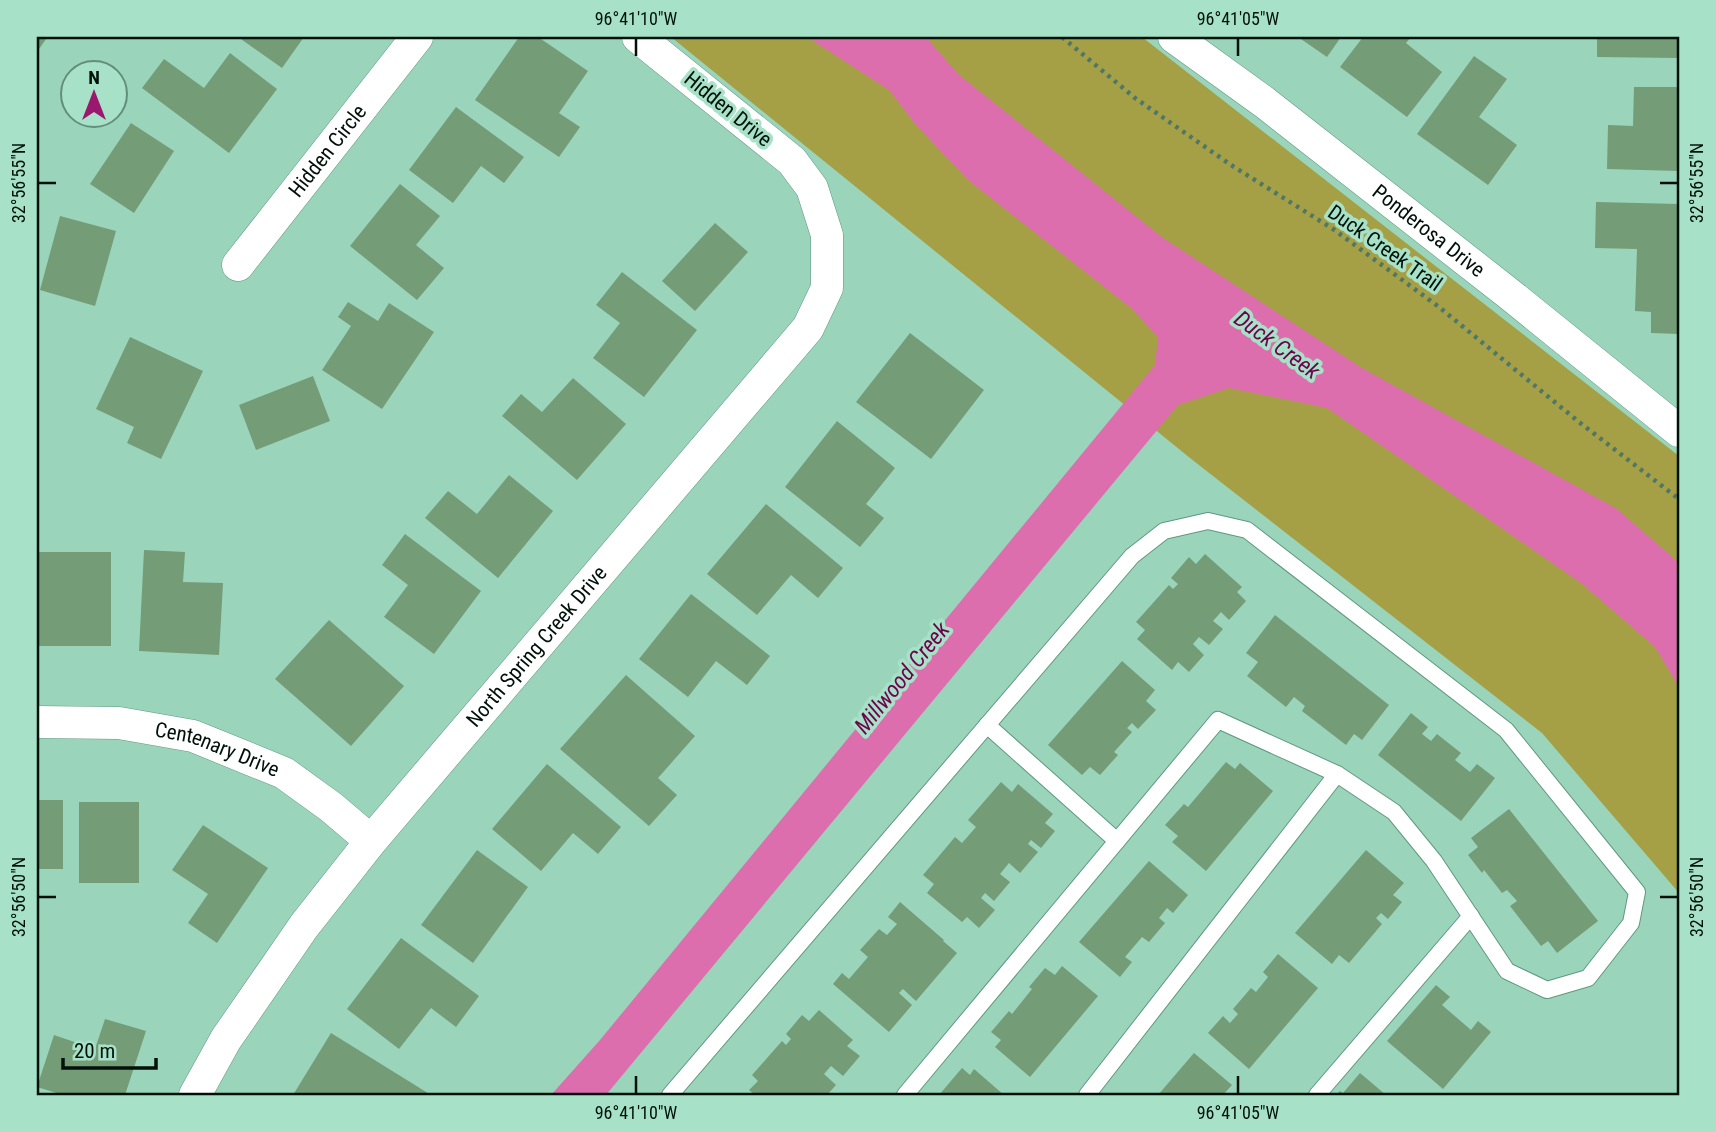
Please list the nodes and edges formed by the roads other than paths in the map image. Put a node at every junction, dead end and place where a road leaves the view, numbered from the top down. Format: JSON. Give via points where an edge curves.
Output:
{"nodes":[{"id":1,"x":417,"y":37,"type":"edge"},
{"id":2,"x":638,"y":37,"type":"edge"},
{"id":3,"x":1174,"y":37,"type":"edge"},
{"id":4,"x":812,"y":188,"type":"joint"},
{"id":5,"x":238,"y":265,"type":"dead end"},
{"id":6,"x":1679,"y":431,"type":"edge"},
{"id":7,"x":37,"y":722,"type":"edge"},
{"id":8,"x":987,"y":724,"type":"junction"},
{"id":9,"x":1337,"y":774,"type":"junction"},
{"id":10,"x":371,"y":841,"type":"junction"},
{"id":11,"x":1117,"y":841,"type":"junction"},
{"id":12,"x":1471,"y":916,"type":"junction"},
{"id":13,"x":195,"y":1095,"type":"edge"},
{"id":14,"x":670,"y":1095,"type":"edge"},
{"id":15,"x":905,"y":1095,"type":"edge"},
{"id":16,"x":1087,"y":1095,"type":"edge"},
{"id":17,"x":1317,"y":1095,"type":"edge"}],
"edges":[{"from":1,"to":5,"type":"street","name":"Hidden Circle"},
{"from":2,"to":4,"type":"street","name":"Hidden Drive","via":[[792,161]]},
{"from":3,"to":6,"type":"street","name":"Ponderosa Drive","via":[[1286,118]]},
{"from":4,"to":10,"type":"street","name":"North Spring Creek Drive","via":[[827,235],[827,288],[808,328]]},
{"from":7,"to":10,"type":"street","name":"Centenary Drive","via":[[119,723],[192,736],[284,773]]},
{"from":8,"to":11,"type":"lane"},
{"from":8,"to":12,"type":"lane","via":[[1132,556],[1164,531],[1208,522],[1247,530],[1506,730],[1637,892],[1631,923],[1588,978],[1547,990],[1507,971]]},
{"from":8,"to":14,"type":"lane"},
{"from":9,"to":11,"type":"lane","via":[[1218,720]]},
{"from":9,"to":12,"type":"lane","via":[[1394,812]]},
{"from":9,"to":16,"type":"lane"},
{"from":10,"to":13,"type":"street","name":"North Spring Creek Drive","via":[[304,926],[226,1039]]},
{"from":11,"to":15,"type":"lane"},
{"from":12,"to":17,"type":"lane"}]}
